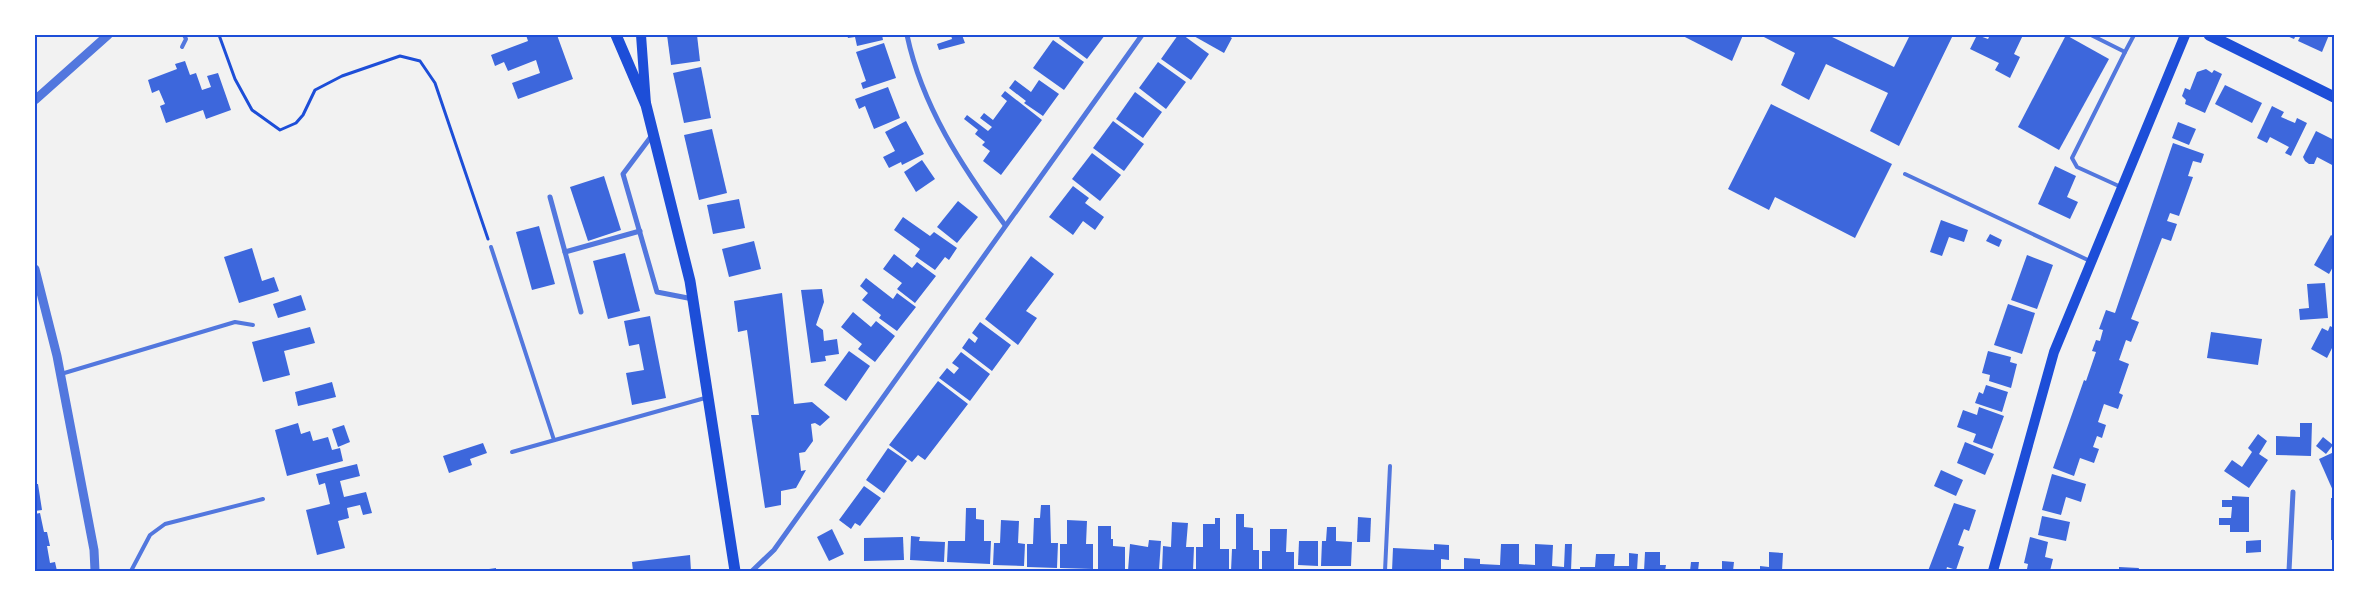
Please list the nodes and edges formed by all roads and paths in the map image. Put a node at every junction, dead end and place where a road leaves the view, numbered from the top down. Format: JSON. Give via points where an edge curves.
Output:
{"nodes":[{"id":1,"x":108,"y":35,"type":"edge"},
{"id":2,"x":184,"y":35,"type":"edge"},
{"id":3,"x":219,"y":35,"type":"edge"},
{"id":4,"x":616,"y":35,"type":"edge"},
{"id":5,"x":641,"y":35,"type":"edge"},
{"id":6,"x":908,"y":35,"type":"edge"},
{"id":7,"x":1142,"y":35,"type":"edge"},
{"id":8,"x":2091,"y":35,"type":"edge"},
{"id":9,"x":2134,"y":35,"type":"edge"},
{"id":10,"x":2185,"y":35,"type":"edge"},
{"id":11,"x":2209,"y":35,"type":"edge"},
{"id":12,"x":182,"y":47,"type":"dead end"},
{"id":13,"x":2125,"y":52,"type":"junction"},
{"id":14,"x":2334,"y":97,"type":"edge"},
{"id":15,"x":35,"y":100,"type":"edge"},
{"id":16,"x":646,"y":105,"type":"junction"},
{"id":17,"x":654,"y":132,"type":"junction"},
{"id":18,"x":1905,"y":174,"type":"dead end"},
{"id":19,"x":2122,"y":187,"type":"junction"},
{"id":20,"x":550,"y":198,"type":"dead end"},
{"id":21,"x":1005,"y":225,"type":"junction"},
{"id":22,"x":640,"y":231,"type":"junction"},
{"id":23,"x":491,"y":247,"type":"joint"},
{"id":24,"x":565,"y":252,"type":"junction"},
{"id":25,"x":2091,"y":262,"type":"junction"},
{"id":26,"x":35,"y":269,"type":"edge"},
{"id":27,"x":693,"y":299,"type":"junction"},
{"id":28,"x":581,"y":312,"type":"dead end"},
{"id":29,"x":253,"y":325,"type":"dead end"},
{"id":30,"x":61,"y":374,"type":"junction"},
{"id":31,"x":707,"y":397,"type":"junction"},
{"id":32,"x":554,"y":440,"type":"junction"},
{"id":33,"x":512,"y":452,"type":"dead end"},
{"id":34,"x":1390,"y":466,"type":"dead end"},
{"id":35,"x":2293,"y":492,"type":"dead end"},
{"id":36,"x":263,"y":500,"type":"dead end"},
{"id":37,"x":758,"y":566,"type":"junction"},
{"id":38,"x":95,"y":571,"type":"edge"},
{"id":39,"x":131,"y":571,"type":"edge"},
{"id":40,"x":735,"y":571,"type":"edge"},
{"id":41,"x":752,"y":571,"type":"edge"},
{"id":42,"x":764,"y":571,"type":"edge"},
{"id":43,"x":1385,"y":571,"type":"edge"},
{"id":44,"x":1993,"y":571,"type":"edge"},
{"id":45,"x":2289,"y":571,"type":"edge"}],
"edges":[{"from":1,"to":15,"type":"street"},
{"from":2,"to":12,"type":"lane"},
{"from":3,"to":23,"type":"path","via":[[235,79],[252,110],[280,130],[296,123],[303,115],[315,90],[342,76],[400,56],[420,61],[435,82]]},
{"from":4,"to":16,"type":"main road"},
{"from":5,"to":16,"type":"main road"},
{"from":6,"to":21,"type":"street","via":[[925,93],[937,118],[968,174]]},
{"from":7,"to":21,"type":"street"},
{"from":8,"to":13,"type":"lane"},
{"from":9,"to":13,"type":"lane"},
{"from":10,"to":19,"type":"main road"},
{"from":11,"to":14,"type":"main road"},
{"from":13,"to":19,"type":"lane","via":[[2072,158],[2077,167]]},
{"from":16,"to":17,"type":"main road"},
{"from":17,"to":22,"type":"street","via":[[623,174]]},
{"from":17,"to":27,"type":"main road"},
{"from":18,"to":25,"type":"lane"},
{"from":19,"to":25,"type":"main road"},
{"from":20,"to":24,"type":"street"},
{"from":21,"to":37,"type":"street","via":[[774,550]]},
{"from":22,"to":24,"type":"street"},
{"from":22,"to":27,"type":"street","via":[[658,292]]},
{"from":23,"to":32,"type":"lane"},
{"from":24,"to":28,"type":"street"},
{"from":25,"to":44,"type":"main road","via":[[2054,352]]},
{"from":26,"to":30,"type":"street"},
{"from":27,"to":31,"type":"main road"},
{"from":29,"to":30,"type":"lane","via":[[235,322]]},
{"from":30,"to":38,"type":"street","via":[[94,550]]},
{"from":31,"to":32,"type":"lane"},
{"from":31,"to":40,"type":"main road"},
{"from":32,"to":33,"type":"lane"},
{"from":34,"to":43,"type":"lane"},
{"from":35,"to":45,"type":"street"},
{"from":36,"to":39,"type":"lane","via":[[165,524],[150,534]]},
{"from":37,"to":41,"type":"street"},
{"from":37,"to":42,"type":"street"}]}
